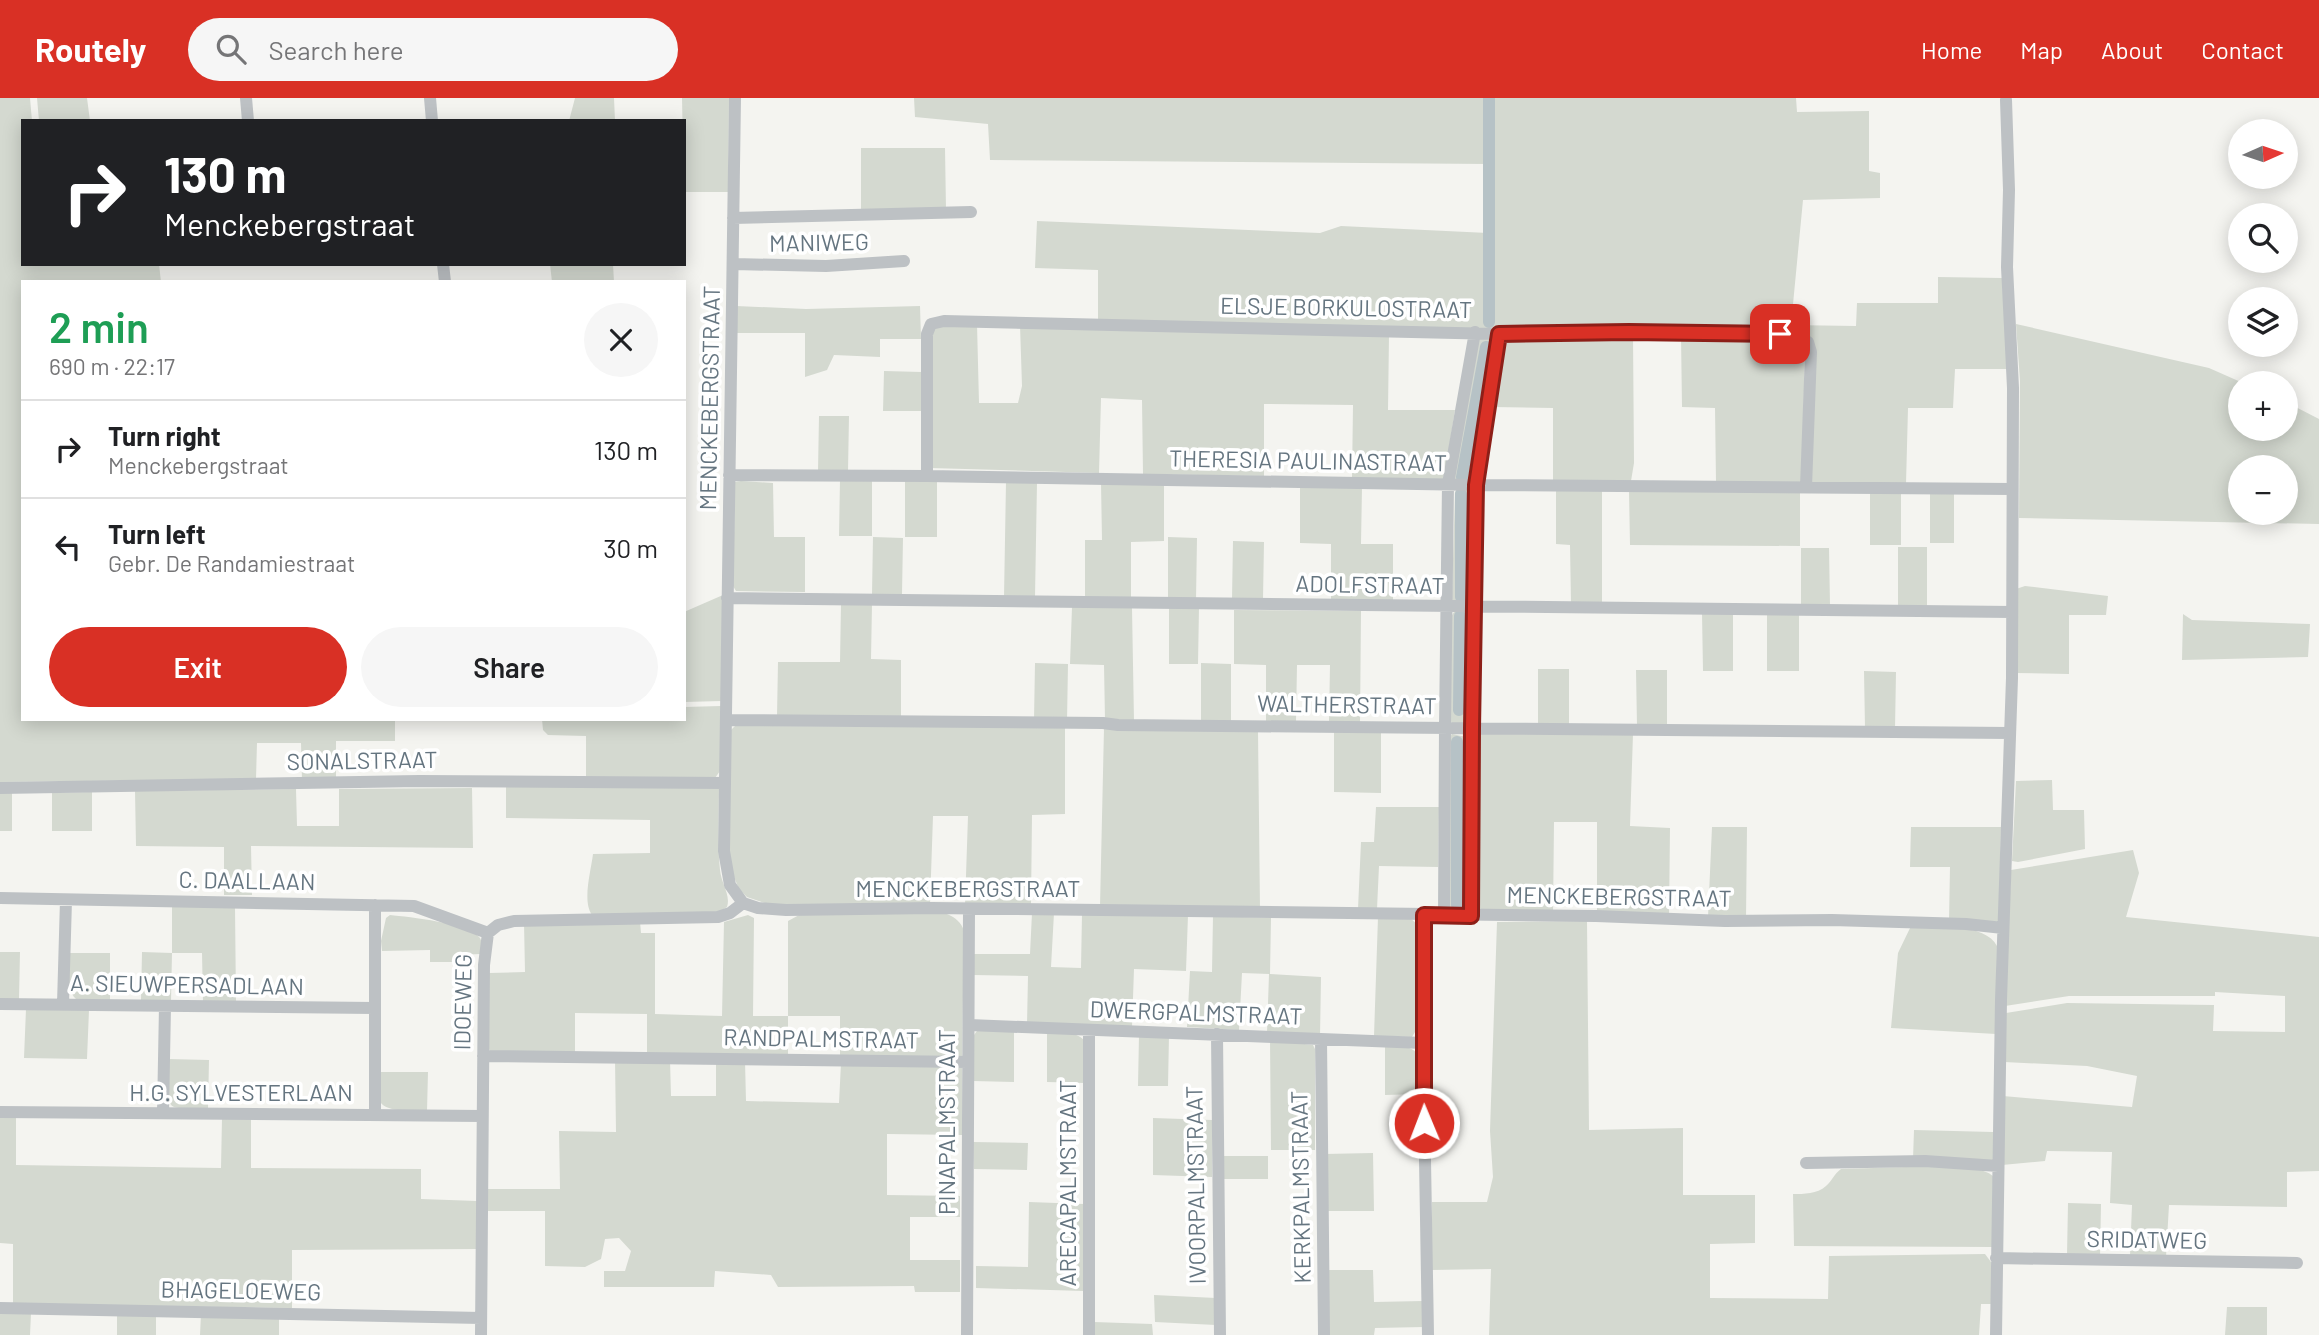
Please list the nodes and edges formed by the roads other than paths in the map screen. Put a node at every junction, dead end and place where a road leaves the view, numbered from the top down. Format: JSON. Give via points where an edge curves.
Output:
{"nodes":[{"id":1,"x":246,"y":98,"type":"edge"},
{"id":2,"x":430,"y":98,"type":"edge"},
{"id":3,"x":735,"y":98,"type":"edge"},
{"id":4,"x":2006,"y":100,"type":"dead end"},
{"id":5,"x":248,"y":119,"type":"edge"},
{"id":6,"x":432,"y":119,"type":"edge"},
{"id":7,"x":971,"y":212,"type":"dead end"},
{"id":8,"x":733,"y":218,"type":"junction"},
{"id":9,"x":904,"y":261,"type":"dead end"},
{"id":10,"x":734,"y":264,"type":"junction"},
{"id":11,"x":1475,"y":332,"type":"junction"},
{"id":12,"x":1499,"y":334,"type":"junction"},
{"id":13,"x":729,"y":475,"type":"junction"},
{"id":14,"x":927,"y":476,"type":"junction"},
{"id":15,"x":1448,"y":484,"type":"junction"},
{"id":16,"x":1476,"y":485,"type":"junction"},
{"id":17,"x":1806,"y":487,"type":"junction"},
{"id":18,"x":2012,"y":489,"type":"junction"},
{"id":19,"x":727,"y":598,"type":"junction"},
{"id":20,"x":1446,"y":607,"type":"junction"},
{"id":21,"x":1475,"y":607,"type":"junction"},
{"id":22,"x":2012,"y":612,"type":"junction"},
{"id":23,"x":726,"y":720,"type":"junction"},
{"id":24,"x":1445,"y":727,"type":"junction"},
{"id":25,"x":1472,"y":728,"type":"junction"},
{"id":26,"x":2010,"y":733,"type":"junction"},
{"id":27,"x":725,"y":783,"type":"junction"},
{"id":28,"x":0,"y":788,"type":"edge"},
{"id":29,"x":0,"y":898,"type":"edge"},
{"id":30,"x":66,"y":900,"type":"junction"},
{"id":31,"x":743,"y":903,"type":"junction"},
{"id":32,"x":375,"y":905,"type":"junction"},
{"id":33,"x":969,"y":910,"type":"junction"},
{"id":34,"x":1424,"y":915,"type":"junction"},
{"id":35,"x":1444,"y":916,"type":"junction"},
{"id":36,"x":1471,"y":916,"type":"junction"},
{"id":37,"x":2003,"y":928,"type":"junction"},
{"id":38,"x":488,"y":933,"type":"junction"},
{"id":39,"x":0,"y":1004,"type":"edge"},
{"id":40,"x":63,"y":1004,"type":"junction"},
{"id":41,"x":165,"y":1006,"type":"junction"},
{"id":42,"x":374,"y":1008,"type":"junction"},
{"id":43,"x":968,"y":1025,"type":"junction"},
{"id":44,"x":1089,"y":1030,"type":"junction"},
{"id":45,"x":1217,"y":1034,"type":"junction"},
{"id":46,"x":1321,"y":1039,"type":"junction"},
{"id":47,"x":1423,"y":1043,"type":"junction"},
{"id":48,"x":483,"y":1056,"type":"junction"},
{"id":49,"x":968,"y":1062,"type":"junction"},
{"id":50,"x":0,"y":1112,"type":"edge"},
{"id":51,"x":163,"y":1113,"type":"junction"},
{"id":52,"x":375,"y":1115,"type":"junction"},
{"id":53,"x":482,"y":1116,"type":"junction"},
{"id":54,"x":1806,"y":1163,"type":"dead end"},
{"id":55,"x":1998,"y":1166,"type":"junction"},
{"id":56,"x":1996,"y":1258,"type":"junction"},
{"id":57,"x":2297,"y":1263,"type":"dead end"},
{"id":58,"x":0,"y":1308,"type":"edge"},
{"id":59,"x":481,"y":1318,"type":"junction"},
{"id":60,"x":481,"y":1335,"type":"edge"},
{"id":61,"x":487,"y":1335,"type":"edge"},
{"id":62,"x":967,"y":1335,"type":"edge"},
{"id":63,"x":1089,"y":1335,"type":"edge"},
{"id":64,"x":1220,"y":1335,"type":"edge"},
{"id":65,"x":1324,"y":1335,"type":"edge"},
{"id":66,"x":1428,"y":1335,"type":"edge"},
{"id":67,"x":1996,"y":1335,"type":"edge"}],
"edges":[{"from":1,"to":5,"type":"street"},
{"from":2,"to":6,"type":"street"},
{"from":3,"to":8,"type":"street","name":"MENCKEBERGSTRAAT"},
{"from":4,"to":18,"type":"street"},
{"from":7,"to":8,"type":"street"},
{"from":8,"to":10,"type":"street","name":"MENCKEBERGSTRAAT"},
{"from":9,"to":10,"type":"street","name":"MANIWEG","via":[[826,266]]},
{"from":10,"to":13,"type":"street","name":"MENCKEBERGSTRAAT"},
{"from":11,"to":12,"type":"street","name":"ELSJE BORKULOSTRAAT"},
{"from":11,"to":14,"type":"street","name":"ELSJE BORKULOSTRAAT","via":[[931,324],[926,353]]},
{"from":11,"to":15,"type":"street"},
{"from":12,"to":16,"type":"street"},
{"from":12,"to":17,"type":"street","name":"ELSJE BORKULOSTRAAT","via":[[1797,336],[1808,342],[1811,352]]},
{"from":13,"to":14,"type":"street","name":"THERESIA PAULINASTRAAT"},
{"from":13,"to":19,"type":"street","name":"MENCKEBERGSTRAAT"},
{"from":14,"to":15,"type":"street","name":"THERESIA PAULINASTRAAT"},
{"from":15,"to":16,"type":"street","name":"THERESIA PAULINASTRAAT"},
{"from":15,"to":20,"type":"street"},
{"from":16,"to":17,"type":"street","name":"THERESIA PAULINASTRAAT"},
{"from":16,"to":21,"type":"street"},
{"from":17,"to":18,"type":"street","name":"THERESIA PAULINASTRAAT"},
{"from":18,"to":22,"type":"street"},
{"from":19,"to":20,"type":"street","name":"ADOLFSTRAAT"},
{"from":19,"to":23,"type":"street","name":"MENCKEBERGSTRAAT"},
{"from":20,"to":21,"type":"street","name":"ADOLFSTRAAT"},
{"from":20,"to":24,"type":"street"},
{"from":21,"to":22,"type":"street","name":"ADOLFSTRAAT"},
{"from":21,"to":25,"type":"street"},
{"from":22,"to":26,"type":"street"},
{"from":23,"to":24,"type":"street","name":"WALTHERSTRAAT"},
{"from":23,"to":27,"type":"street","name":"MENCKEBERGSTRAAT"},
{"from":24,"to":25,"type":"street","name":"WALTHERSTRAAT"},
{"from":24,"to":35,"type":"street"},
{"from":25,"to":26,"type":"street","name":"WALTHERSTRAAT"},
{"from":25,"to":36,"type":"street"},
{"from":26,"to":37,"type":"street"},
{"from":27,"to":28,"type":"street","name":"SONALSTRAAT","via":[[419,781]]},
{"from":27,"to":31,"type":"street","name":"MENCKEBERGSTRAAT","via":[[725,867],[730,885]]},
{"from":29,"to":30,"type":"street","name":"C. DAALLAAN"},
{"from":30,"to":32,"type":"street","name":"C. DAALLAAN"},
{"from":30,"to":40,"type":"street"},
{"from":31,"to":33,"type":"street","name":"MENCKEBERGSTRAAT","via":[[786,910]]},
{"from":31,"to":38,"type":"street","name":"IDOEWEG","via":[[718,917],[514,921]]},
{"from":32,"to":38,"type":"street","name":"C. DAALLAAN","via":[[414,906]]},
{"from":32,"to":42,"type":"street"},
{"from":33,"to":34,"type":"street","name":"MENCKEBERGSTRAAT"},
{"from":33,"to":43,"type":"street","name":"PINAPALMSTRAAT"},
{"from":34,"to":35,"type":"street","name":"MENCKEBERGSTRAAT"},
{"from":34,"to":47,"type":"street"},
{"from":35,"to":36,"type":"street","name":"MENCKEBERGSTRAAT"},
{"from":36,"to":37,"type":"street","name":"MENCKEBERGSTRAAT","via":[[1832,920]]},
{"from":37,"to":55,"type":"street"},
{"from":38,"to":48,"type":"street","name":"IDOEWEG"},
{"from":39,"to":40,"type":"street","name":"A. SIEUWPERSADLAAN"},
{"from":40,"to":41,"type":"street","name":"A. SIEUWPERSADLAAN"},
{"from":41,"to":42,"type":"street","name":"A. SIEUWPERSADLAAN"},
{"from":41,"to":51,"type":"street"},
{"from":42,"to":52,"type":"street"},
{"from":43,"to":44,"type":"street","name":"DWERGPALMSTRAAT"},
{"from":43,"to":49,"type":"street","name":"PINAPALMSTRAAT"},
{"from":44,"to":45,"type":"street","name":"DWERGPALMSTRAAT"},
{"from":44,"to":63,"type":"street","name":"ARECAPALMSTRAAT"},
{"from":45,"to":46,"type":"street","name":"DWERGPALMSTRAAT"},
{"from":45,"to":64,"type":"street","name":"IVOORPALMSTRAAT"},
{"from":46,"to":47,"type":"street","name":"DWERGPALMSTRAAT"},
{"from":46,"to":65,"type":"street","name":"KERKPALMSTRAAT"},
{"from":47,"to":66,"type":"street"},
{"from":48,"to":49,"type":"street","name":"RANDPALMSTRAAT"},
{"from":48,"to":53,"type":"street","name":"IDOEWEG"},
{"from":49,"to":62,"type":"street","name":"PINAPALMSTRAAT"},
{"from":50,"to":51,"type":"street","name":"H.G. SYLVESTERLAAN"},
{"from":51,"to":52,"type":"street","name":"H.G. SYLVESTERLAAN"},
{"from":52,"to":53,"type":"street","name":"H.G. SYLVESTERLAAN"},
{"from":53,"to":59,"type":"street","name":"IDOEWEG"},
{"from":54,"to":55,"type":"street","via":[[1924,1161]]},
{"from":55,"to":56,"type":"street"},
{"from":56,"to":57,"type":"street","name":"SRIDATWEG"},
{"from":56,"to":67,"type":"street"},
{"from":58,"to":59,"type":"street","name":"BHAGELOEWEG"},
{"from":59,"to":60,"type":"street","name":"IDOEWEG"},
{"from":60,"to":61,"type":"street"}]}
